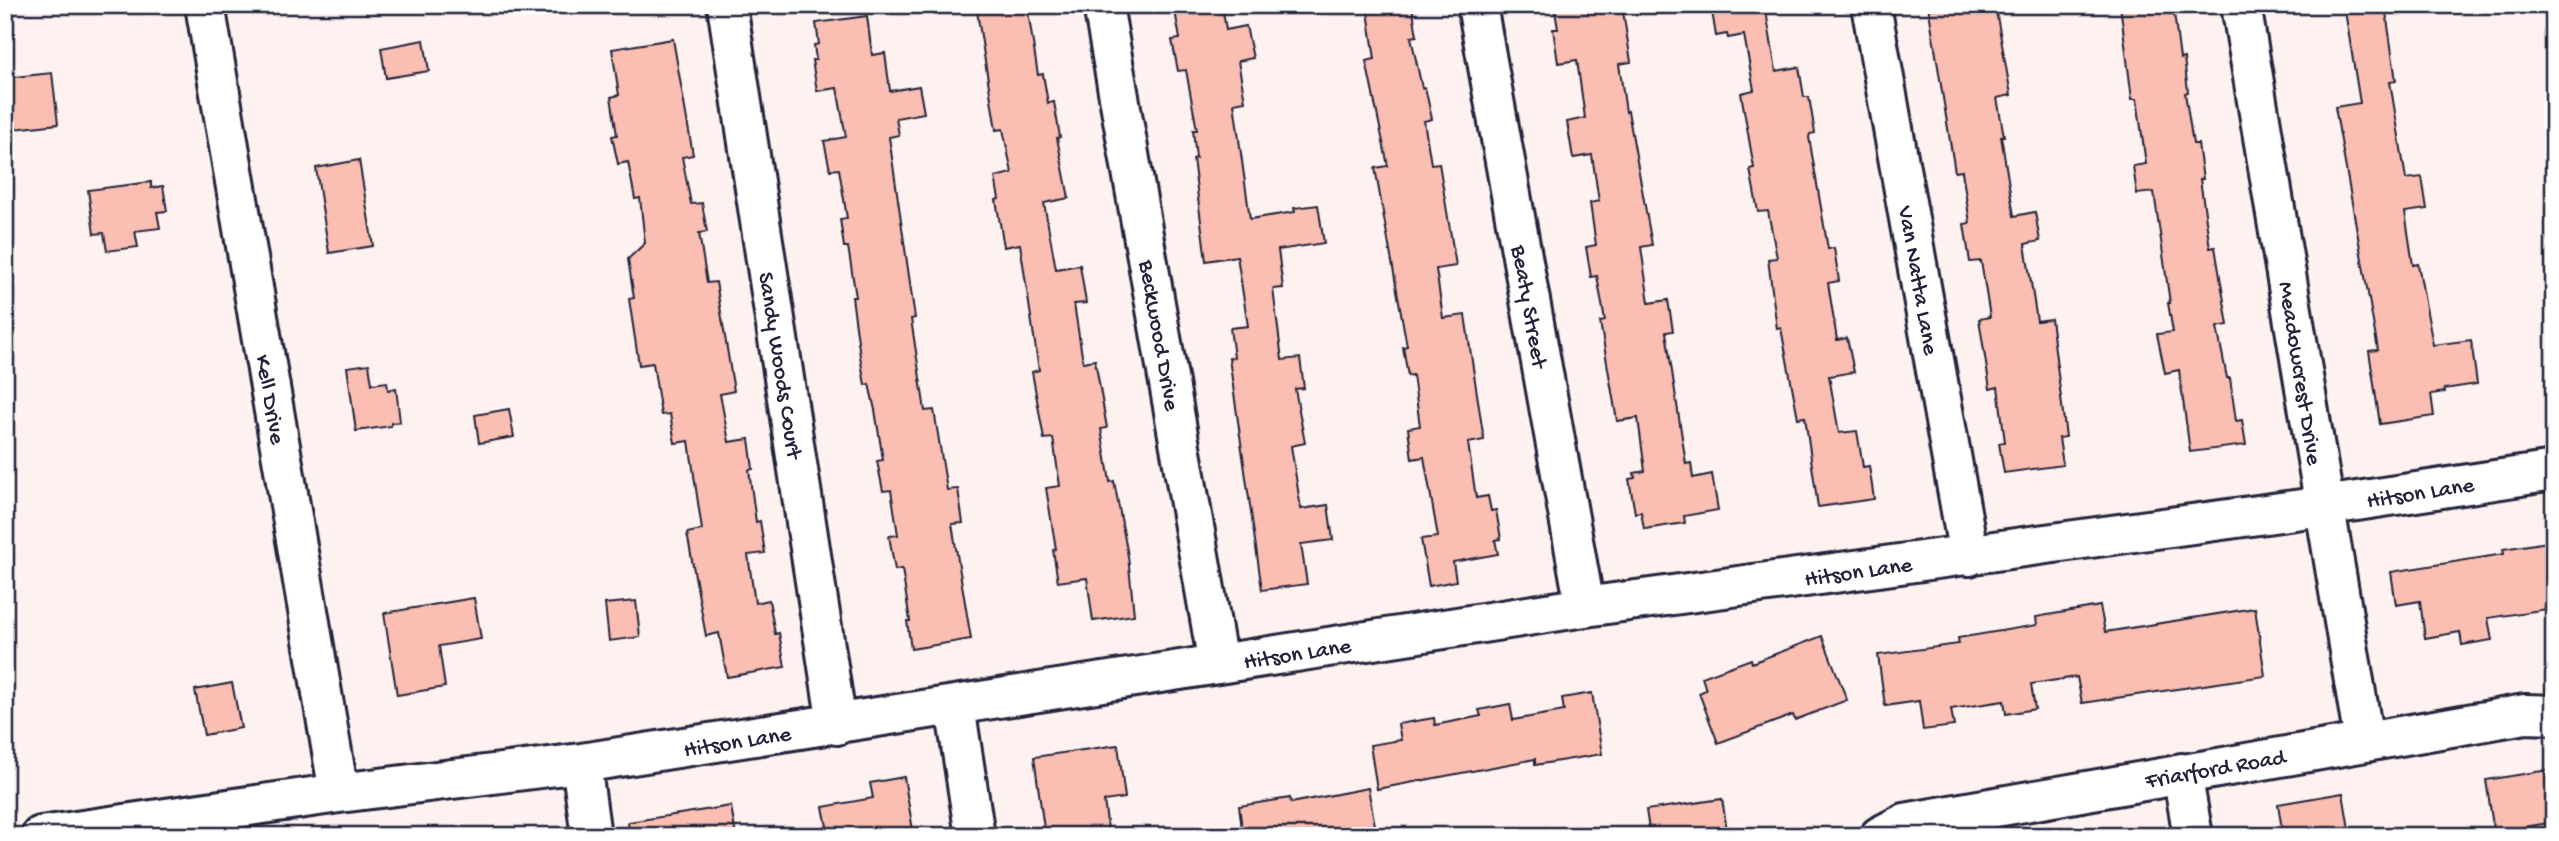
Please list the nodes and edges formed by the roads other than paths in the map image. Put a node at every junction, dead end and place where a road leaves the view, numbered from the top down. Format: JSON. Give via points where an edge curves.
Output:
{"nodes":[{"id":1,"x":205,"y":5,"type":"edge"},
{"id":2,"x":727,"y":5,"type":"edge"},
{"id":3,"x":1103,"y":5,"type":"edge"},
{"id":4,"x":1477,"y":5,"type":"edge"},
{"id":5,"x":1871,"y":5,"type":"edge"},
{"id":6,"x":2241,"y":5,"type":"edge"},
{"id":7,"x":2554,"y":471,"type":"edge"},
{"id":8,"x":2324,"y":506,"type":"junction"},
{"id":9,"x":1969,"y":556,"type":"junction"},
{"id":10,"x":1585,"y":607,"type":"junction"},
{"id":11,"x":1219,"y":664,"type":"junction"},
{"id":12,"x":954,"y":706,"type":"junction"},
{"id":13,"x":2554,"y":715,"type":"edge"},
{"id":14,"x":837,"y":725,"type":"junction"},
{"id":15,"x":2364,"y":741,"type":"junction"},
{"id":16,"x":581,"y":763,"type":"junction"},
{"id":17,"x":2182,"y":773,"type":"junction"},
{"id":18,"x":339,"y":793,"type":"junction"},
{"id":19,"x":41,"y":836,"type":"edge"},
{"id":20,"x":591,"y":836,"type":"edge"},
{"id":21,"x":975,"y":836,"type":"edge"},
{"id":22,"x":1880,"y":836,"type":"edge"},
{"id":23,"x":2193,"y":836,"type":"edge"}],
"edges":[{"from":1,"to":18,"type":"street","name":"Kell Drive"},
{"from":2,"to":14,"type":"street","name":"Sandy Woods Court"},
{"from":3,"to":11,"type":"street","name":"Beckwood Drive"},
{"from":4,"to":10,"type":"street","name":"Beaty Street"},
{"from":5,"to":9,"type":"street","name":"Van Natta Lane"},
{"from":6,"to":8,"type":"street","name":"Meadowcrest Drive"},
{"from":7,"to":8,"type":"street","name":"Hitson Lane"},
{"from":8,"to":9,"type":"street","name":"Hitson Lane"},
{"from":8,"to":15,"type":"street","name":"Meadowcrest Drive"},
{"from":9,"to":10,"type":"street","name":"Hitson Lane"},
{"from":10,"to":11,"type":"street","name":"Hitson Lane"},
{"from":11,"to":12,"type":"street","name":"Hitson Lane"},
{"from":12,"to":14,"type":"street","name":"Hitson Lane"},
{"from":12,"to":21,"type":"street"},
{"from":13,"to":15,"type":"street","name":"Friarford Road","via":[[2525,714]]},
{"from":14,"to":16,"type":"street","name":"Hitson Lane"},
{"from":15,"to":17,"type":"street","name":"Friarford Road"},
{"from":16,"to":18,"type":"street","name":"Hitson Lane"},
{"from":16,"to":20,"type":"street"},
{"from":17,"to":22,"type":"street","name":"Friarford Road","via":[[1905,823]]},
{"from":17,"to":23,"type":"street"},
{"from":18,"to":19,"type":"street","name":"Hitson Lane"}]}
